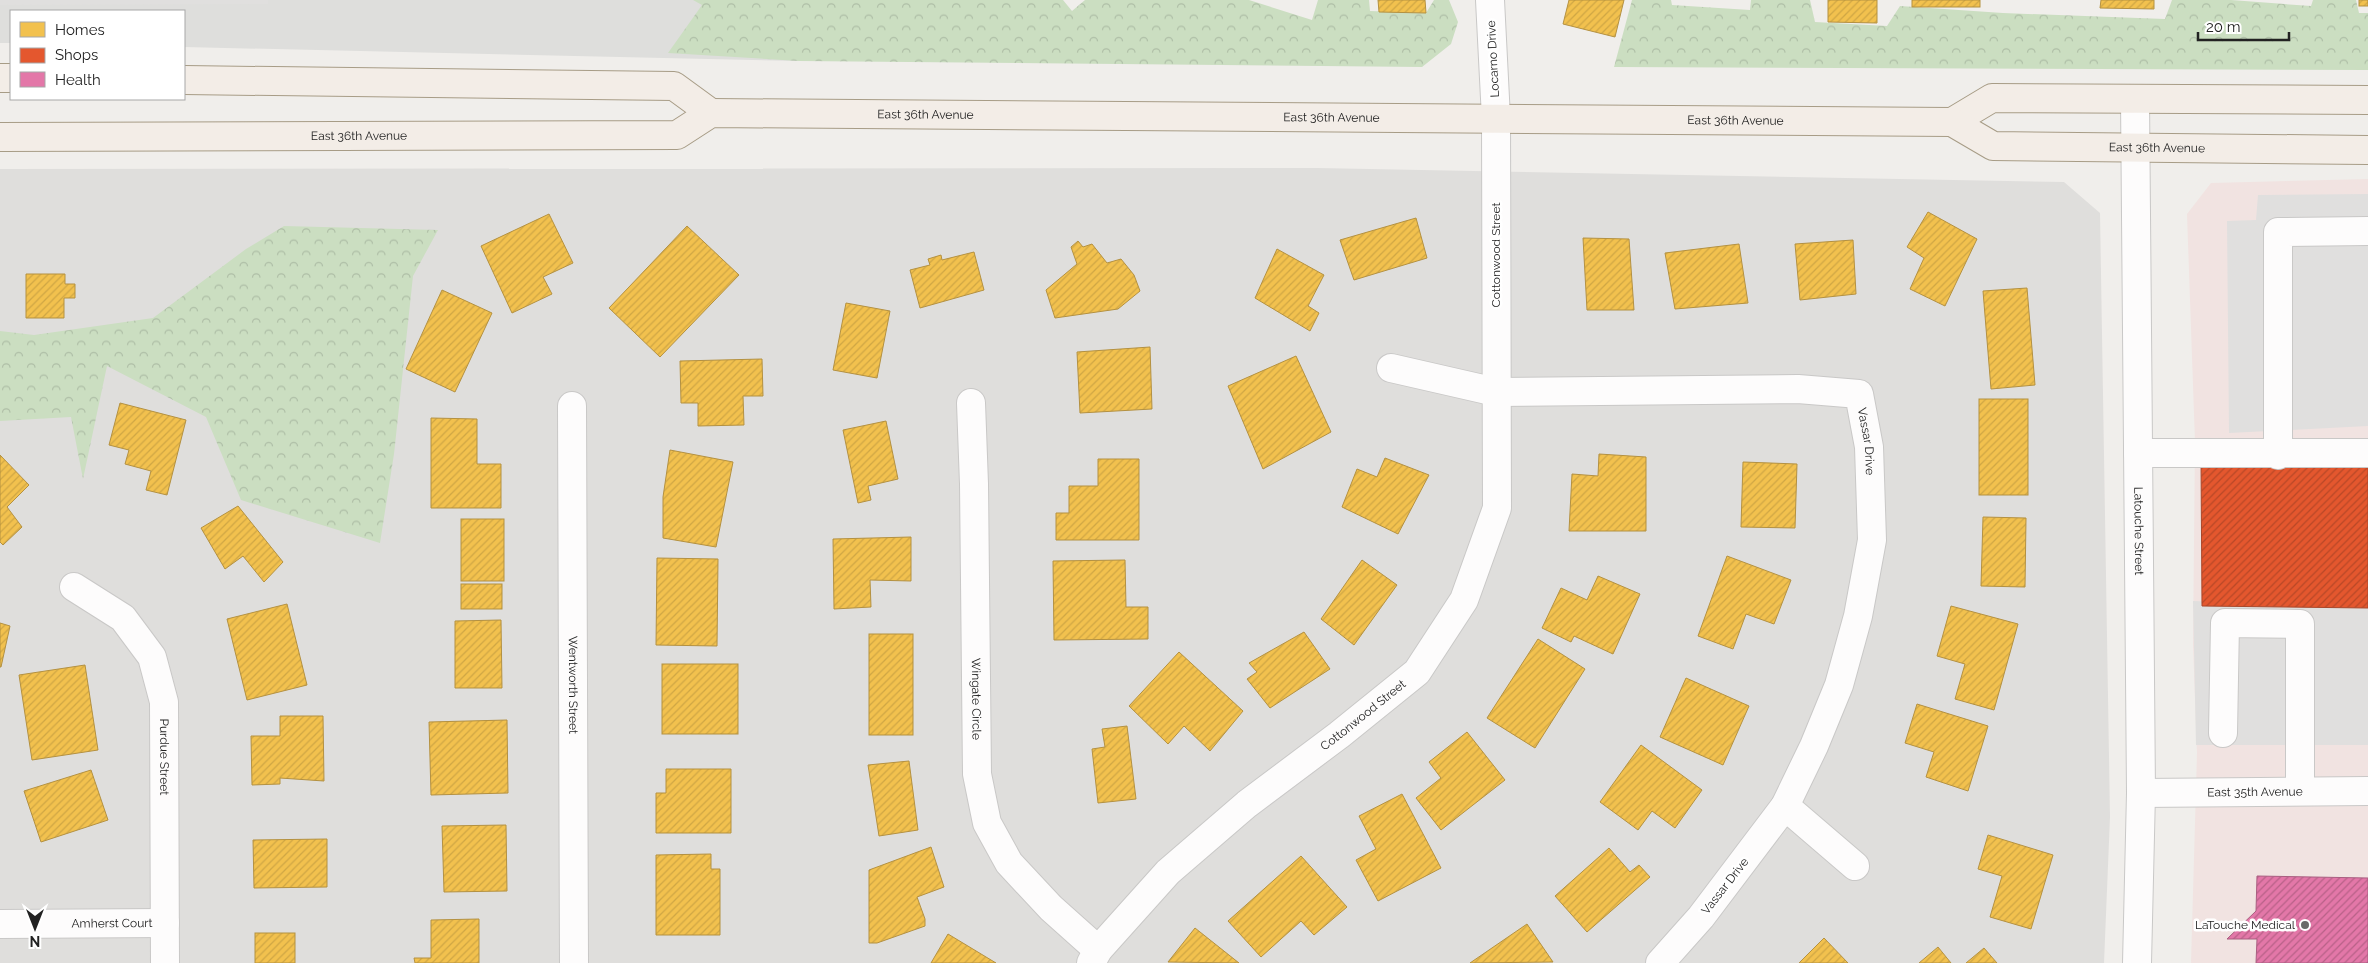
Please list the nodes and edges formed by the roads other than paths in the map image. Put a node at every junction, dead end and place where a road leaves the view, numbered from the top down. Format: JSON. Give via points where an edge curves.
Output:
{"nodes":[{"id":1,"x":1490,"y":0,"type":"edge"},
{"id":2,"x":185,"y":80,"type":"edge"},
{"id":3,"x":2135,"y":99,"type":"junction"},
{"id":4,"x":2368,"y":100,"type":"edge"},
{"id":5,"x":710,"y":112,"type":"junction"},
{"id":6,"x":1496,"y":118,"type":"junction"},
{"id":7,"x":1952,"y":122,"type":"junction"},
{"id":8,"x":0,"y":137,"type":"edge"},
{"id":9,"x":2135,"y":149,"type":"junction"},
{"id":10,"x":2368,"y":150,"type":"edge"},
{"id":11,"x":2368,"y":231,"type":"edge"},
{"id":12,"x":1390,"y":368,"type":"dead end"},
{"id":13,"x":1496,"y":392,"type":"junction"},
{"id":14,"x":971,"y":403,"type":"dead end"},
{"id":15,"x":572,"y":406,"type":"dead end"},
{"id":16,"x":2138,"y":453,"type":"junction"},
{"id":17,"x":2368,"y":453,"type":"edge"},
{"id":18,"x":2278,"y":454,"type":"junction"},
{"id":19,"x":74,"y":587,"type":"dead end"},
{"id":20,"x":2223,"y":733,"type":"dead end"},
{"id":21,"x":2300,"y":791,"type":"junction"},
{"id":22,"x":2368,"y":791,"type":"edge"},
{"id":23,"x":2141,"y":792,"type":"junction"},
{"id":24,"x":1785,"y":806,"type":"junction"},
{"id":25,"x":1855,"y":866,"type":"dead end"},
{"id":26,"x":165,"y":923,"type":"junction"},
{"id":27,"x":0,"y":924,"type":"edge"},
{"id":28,"x":1094,"y":957,"type":"edge"},
{"id":29,"x":165,"y":963,"type":"edge"},
{"id":30,"x":574,"y":963,"type":"edge"},
{"id":31,"x":1660,"y":963,"type":"edge"},
{"id":32,"x":2137,"y":963,"type":"edge"}],
"edges":[{"from":1,"to":6,"type":"street","name":"Locarno Drive"},
{"from":2,"to":5,"type":"main road","via":[[674,86]]},
{"from":3,"to":4,"type":"main road"},
{"from":3,"to":7,"type":"main road","via":[[1992,98]]},
{"from":3,"to":9,"type":"street","name":"Latouche Street"},
{"from":5,"to":6,"type":"main road","name":"East 36th Avenue"},
{"from":5,"to":8,"type":"main road","name":"East 36th Avenue","via":[[677,135]]},
{"from":6,"to":7,"type":"main road","name":"East 36th Avenue"},
{"from":6,"to":13,"type":"street","name":"Cottonwood Street"},
{"from":7,"to":9,"type":"main road","name":"East 36th Avenue","via":[[1993,146]]},
{"from":9,"to":10,"type":"main road","name":"East 36th Avenue"},
{"from":9,"to":16,"type":"street","name":"Latouche Street"},
{"from":11,"to":18,"type":"street","via":[[2278,232]]},
{"from":12,"to":13,"type":"street"},
{"from":13,"to":24,"type":"street","name":"Vassar Drive","via":[[1798,389],[1859,394],[1869,447],[1872,540],[1858,616],[1839,685]]},
{"from":13,"to":28,"type":"street","name":"Cottonwood Street","via":[[1497,508],[1464,600],[1417,672],[1247,804],[1168,872]]},
{"from":14,"to":28,"type":"street","name":"Wingate Circle","via":[[977,774],[986,822],[1009,863]]},
{"from":15,"to":30,"type":"street","name":"Wentworth Street"},
{"from":16,"to":18,"type":"street"},
{"from":16,"to":23,"type":"street","name":"Latouche Street"},
{"from":17,"to":18,"type":"street"},
{"from":19,"to":26,"type":"street","name":"Purdue Street","via":[[123,618],[152,657],[164,702]]},
{"from":20,"to":21,"type":"street","via":[[2225,623],[2300,624]]},
{"from":21,"to":22,"type":"street","name":"East 35th Avenue"},
{"from":21,"to":23,"type":"street","name":"East 35th Avenue"},
{"from":23,"to":32,"type":"street","name":"Latouche Street"},
{"from":24,"to":25,"type":"street"},
{"from":24,"to":31,"type":"street","name":"Vassar Drive","via":[[1701,917]]},
{"from":26,"to":27,"type":"street","name":"Amherst Court"},
{"from":26,"to":29,"type":"street","name":"Purdue Street"}]}
